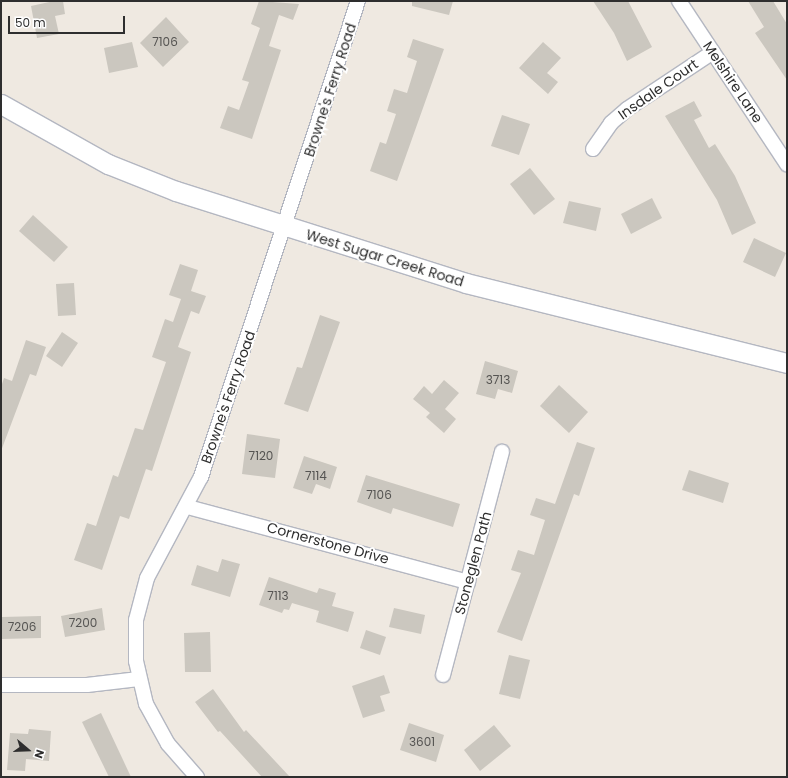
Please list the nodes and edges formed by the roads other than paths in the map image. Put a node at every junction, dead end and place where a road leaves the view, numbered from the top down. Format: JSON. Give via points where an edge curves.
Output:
{"nodes":[{"id":1,"x":358,"y":1,"type":"edge"},
{"id":2,"x":679,"y":1,"type":"edge"},
{"id":3,"x":713,"y":52,"type":"junction"},
{"id":4,"x":1,"y":104,"type":"edge"},
{"id":5,"x":593,"y":150,"type":"dead end"},
{"id":6,"x":787,"y":164,"type":"edge"},
{"id":7,"x":285,"y":227,"type":"junction"},
{"id":8,"x":787,"y":363,"type":"edge"},
{"id":9,"x":502,"y":452,"type":"dead end"},
{"id":10,"x":188,"y":507,"type":"junction"},
{"id":11,"x":468,"y":582,"type":"junction"},
{"id":12,"x":443,"y":675,"type":"dead end"},
{"id":13,"x":139,"y":679,"type":"junction"},
{"id":14,"x":1,"y":685,"type":"edge"},
{"id":15,"x":197,"y":777,"type":"edge"}],
"edges":[{"from":1,"to":7,"type":"street","name":"Browne's Ferry Road"},
{"from":2,"to":3,"type":"street","name":"Melshire Lane"},
{"from":3,"to":5,"type":"street","name":"Insdale Court","via":[[627,109],[611,123]]},
{"from":3,"to":6,"type":"street","name":"Melshire Lane"},
{"from":4,"to":7,"type":"main road","name":"West Sugar Creek Road","via":[[108,164],[176,191]]},
{"from":7,"to":8,"type":"main road","name":"West Sugar Creek Road","via":[[466,283]]},
{"from":7,"to":10,"type":"street","name":"Browne's Ferry Road","via":[[201,477]]},
{"from":9,"to":11,"type":"street","name":"Stoneglen Path"},
{"from":10,"to":11,"type":"street","name":"Cornerstone Drive"},
{"from":10,"to":13,"type":"street","name":"Browne's Ferry Road","via":[[160,552],[142,592],[134,646]]},
{"from":11,"to":12,"type":"street","name":"Stoneglen Path"},
{"from":13,"to":14,"type":"street","via":[[87,685]]},
{"from":13,"to":15,"type":"street","name":"Browne's Ferry Road","via":[[159,732]]}]}
